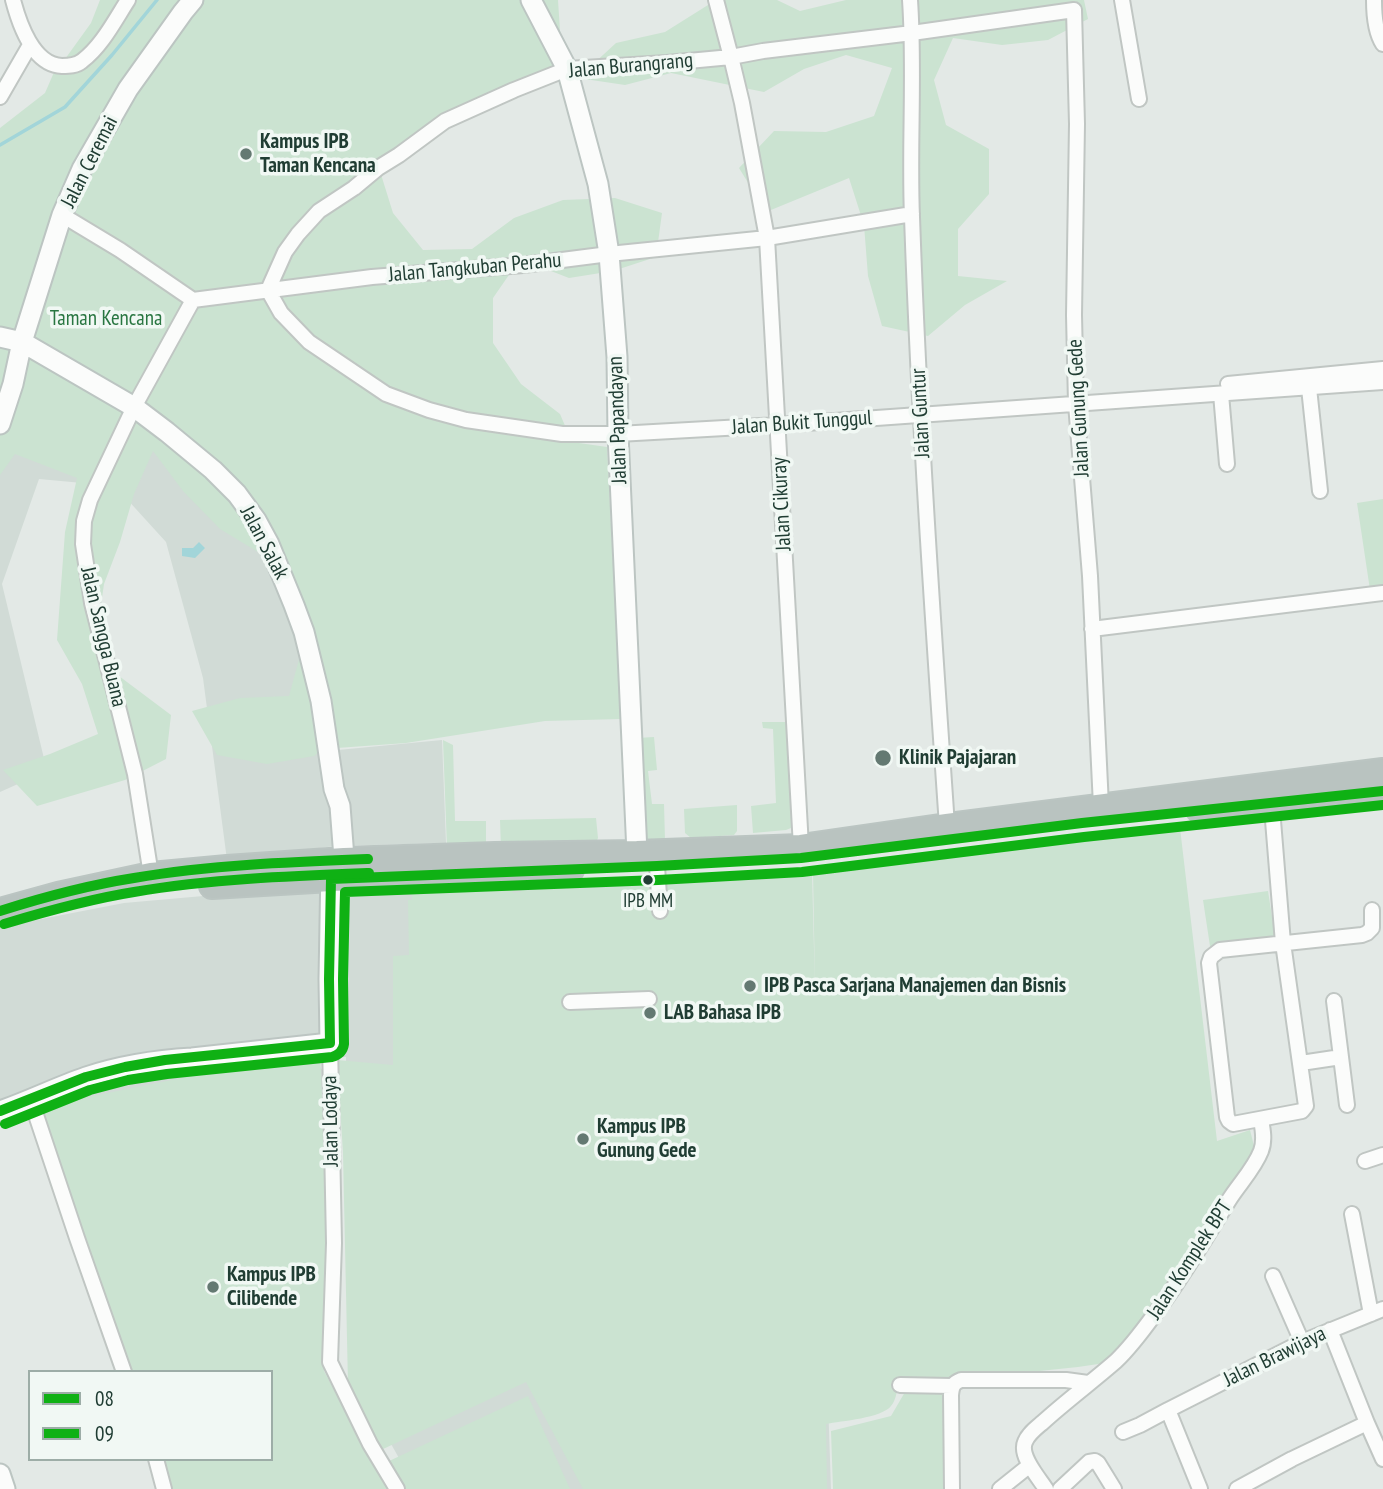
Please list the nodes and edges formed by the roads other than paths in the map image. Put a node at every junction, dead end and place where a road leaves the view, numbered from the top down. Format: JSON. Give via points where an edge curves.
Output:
{"nodes":[{"id":1,"x":13,"y":0,"type":"edge"},
{"id":2,"x":128,"y":0,"type":"edge"},
{"id":3,"x":194,"y":0,"type":"edge"},
{"id":4,"x":531,"y":0,"type":"edge"},
{"id":5,"x":716,"y":0,"type":"edge"},
{"id":6,"x":910,"y":0,"type":"edge"},
{"id":7,"x":1122,"y":0,"type":"edge"},
{"id":8,"x":1374,"y":0,"type":"edge"},
{"id":9,"x":1077,"y":5,"type":"edge"},
{"id":10,"x":912,"y":33,"type":"junction"},
{"id":11,"x":1383,"y":44,"type":"edge"},
{"id":12,"x":30,"y":45,"type":"junction"},
{"id":13,"x":731,"y":57,"type":"junction"},
{"id":14,"x":567,"y":69,"type":"junction"},
{"id":15,"x":0,"y":97,"type":"edge"},
{"id":16,"x":1139,"y":99,"type":"dead end"},
{"id":17,"x":912,"y":214,"type":"junction"},
{"id":18,"x":62,"y":215,"type":"junction"},
{"id":19,"x":767,"y":238,"type":"junction"},
{"id":20,"x":609,"y":254,"type":"junction"},
{"id":21,"x":268,"y":290,"type":"junction"},
{"id":22,"x":193,"y":299,"type":"junction"},
{"id":23,"x":0,"y":337,"type":"edge"},
{"id":24,"x":22,"y":342,"type":"junction"},
{"id":25,"x":1383,"y":369,"type":"edge"},
{"id":26,"x":1383,"y":382,"type":"edge"},
{"id":27,"x":1309,"y":388,"type":"junction"},
{"id":28,"x":1221,"y":394,"type":"junction"},
{"id":29,"x":1196,"y":395,"type":"junction"},
{"id":30,"x":1076,"y":404,"type":"junction"},
{"id":31,"x":134,"y":407,"type":"junction"},
{"id":32,"x":921,"y":414,"type":"junction"},
{"id":33,"x":0,"y":425,"type":"edge"},
{"id":34,"x":778,"y":425,"type":"junction"},
{"id":35,"x":618,"y":434,"type":"junction"},
{"id":36,"x":1227,"y":464,"type":"dead end"},
{"id":37,"x":1320,"y":491,"type":"dead end"},
{"id":38,"x":1383,"y":593,"type":"edge"},
{"id":39,"x":1092,"y":629,"type":"junction"},
{"id":40,"x":1383,"y":771,"type":"edge"},
{"id":41,"x":1383,"y":791,"type":"edge"},
{"id":42,"x":1271,"y":793,"type":"junction"},
{"id":43,"x":1101,"y":806,"type":"junction"},
{"id":44,"x":947,"y":826,"type":"junction"},
{"id":45,"x":801,"y":852,"type":"junction"},
{"id":46,"x":647,"y":859,"type":"junction"},
{"id":47,"x":338,"y":870,"type":"junction"},
{"id":48,"x":151,"y":875,"type":"junction"},
{"id":49,"x":1,"y":910,"type":"edge"},
{"id":50,"x":1372,"y":910,"type":"dead end"},
{"id":51,"x":660,"y":911,"type":"dead end"},
{"id":52,"x":1283,"y":943,"type":"junction"},
{"id":53,"x":649,"y":999,"type":"dead end"},
{"id":54,"x":1334,"y":1001,"type":"dead end"},
{"id":55,"x":570,"y":1002,"type":"dead end"},
{"id":56,"x":330,"y":1043,"type":"junction"},
{"id":57,"x":1341,"y":1057,"type":"junction"},
{"id":58,"x":1301,"y":1063,"type":"junction"},
{"id":59,"x":31,"y":1100,"type":"junction"},
{"id":60,"x":1347,"y":1105,"type":"dead end"},
{"id":61,"x":0,"y":1111,"type":"edge"},
{"id":62,"x":1261,"y":1119,"type":"junction"},
{"id":63,"x":1383,"y":1155,"type":"edge"},
{"id":64,"x":1365,"y":1161,"type":"dead end"},
{"id":65,"x":1352,"y":1214,"type":"dead end"},
{"id":66,"x":1273,"y":1276,"type":"dead end"},
{"id":67,"x":1377,"y":1311,"type":"edge"},
{"id":68,"x":1330,"y":1330,"type":"junction"},
{"id":69,"x":1303,"y":1342,"type":"junction"},
{"id":70,"x":123,"y":1370,"type":"edge"},
{"id":71,"x":1088,"y":1383,"type":"junction"},
{"id":72,"x":900,"y":1385,"type":"dead end"},
{"id":73,"x":952,"y":1386,"type":"junction"},
{"id":74,"x":1168,"y":1410,"type":"junction"},
{"id":75,"x":1367,"y":1423,"type":"junction"},
{"id":76,"x":1123,"y":1432,"type":"dead end"},
{"id":77,"x":1383,"y":1459,"type":"edge"},
{"id":78,"x":157,"y":1461,"type":"edge"},
{"id":79,"x":1030,"y":1465,"type":"junction"},
{"id":80,"x":0,"y":1474,"type":"edge"},
{"id":81,"x":5,"y":1489,"type":"edge"},
{"id":82,"x":164,"y":1489,"type":"edge"},
{"id":83,"x":397,"y":1489,"type":"edge"},
{"id":84,"x":952,"y":1489,"type":"edge"},
{"id":85,"x":1000,"y":1489,"type":"edge"},
{"id":86,"x":1046,"y":1489,"type":"edge"},
{"id":87,"x":1060,"y":1489,"type":"edge"},
{"id":88,"x":1114,"y":1489,"type":"edge"},
{"id":89,"x":1200,"y":1489,"type":"edge"},
{"id":90,"x":1237,"y":1489,"type":"edge"}],
"edges":[{"from":1,"to":12,"type":"street"},
{"from":2,"to":12,"type":"street","via":[[95,48],[77,65],[55,65]]},
{"from":3,"to":18,"type":"street","name":"Jalan Ceremai","via":[[128,89],[82,169]]},
{"from":4,"to":14,"type":"street","name":"Jalan Papandayan"},
{"from":5,"to":13,"type":"street","name":"Jalan Cikuray"},
{"from":6,"to":10,"type":"street","name":"Jalan Guntur"},
{"from":7,"to":16,"type":"street"},
{"from":8,"to":11,"type":"street"},
{"from":9,"to":10,"type":"street","name":"Jalan Burangrang"},
{"from":9,"to":30,"type":"street","name":"Jalan Gunung Gede"},
{"from":10,"to":13,"type":"street","name":"Jalan Burangrang"},
{"from":10,"to":17,"type":"street","name":"Jalan Guntur"},
{"from":12,"to":15,"type":"street"},
{"from":13,"to":14,"type":"street","name":"Jalan Burangrang"},
{"from":13,"to":19,"type":"street","name":"Jalan Cikuray"},
{"from":14,"to":20,"type":"street","name":"Jalan Papandayan","via":[[598,184]]},
{"from":14,"to":21,"type":"street","name":"Jalan Burangrang","via":[[445,121],[319,211],[285,252]]},
{"from":17,"to":19,"type":"street","name":"Jalan Tangkuban Perahu"},
{"from":17,"to":32,"type":"street","name":"Jalan Guntur"},
{"from":18,"to":22,"type":"street"},
{"from":18,"to":24,"type":"street","name":"Jalan Ceremai"},
{"from":19,"to":20,"type":"street","name":"Jalan Tangkuban Perahu"},
{"from":19,"to":34,"type":"street","name":"Jalan Cikuray"},
{"from":20,"to":21,"type":"street","name":"Jalan Tangkuban Perahu"},
{"from":20,"to":35,"type":"street","name":"Jalan Papandayan"},
{"from":21,"to":22,"type":"street","name":"Jalan Tangkuban Perahu"},
{"from":21,"to":35,"type":"street","name":"Jalan Bukit Tunggul","via":[[281,313],[309,342],[386,394],[466,420],[562,433]]},
{"from":22,"to":31,"type":"street","name":"Jalan Sangga Buana"},
{"from":23,"to":24,"type":"street","name":"Jalan Salak"},
{"from":24,"to":31,"type":"street","name":"Jalan Salak"},
{"from":24,"to":33,"type":"street","name":"Jalan Ceremai"},
{"from":25,"to":29,"type":"street","via":[[1215,385]]},
{"from":26,"to":27,"type":"street","name":"Jalan Bukit Tunggul"},
{"from":27,"to":28,"type":"street","name":"Jalan Bukit Tunggul"},
{"from":27,"to":37,"type":"street"},
{"from":28,"to":29,"type":"street","name":"Jalan Bukit Tunggul"},
{"from":28,"to":36,"type":"street"},
{"from":29,"to":30,"type":"street","name":"Jalan Bukit Tunggul"},
{"from":30,"to":32,"type":"street","name":"Jalan Bukit Tunggul"},
{"from":30,"to":39,"type":"street","name":"Jalan Gunung Gede"},
{"from":31,"to":47,"type":"street","name":"Jalan Salak","via":[[237,494],[269,544],[304,632],[321,701],[334,789],[328,807]]},
{"from":31,"to":48,"type":"street","name":"Jalan Sangga Buana","via":[[90,500],[83,544],[94,617],[135,774]]},
{"from":32,"to":34,"type":"street","name":"Jalan Bukit Tunggul"},
{"from":32,"to":44,"type":"street","name":"Jalan Guntur"},
{"from":34,"to":35,"type":"street","name":"Jalan Bukit Tunggul"},
{"from":34,"to":45,"type":"street","name":"Jalan Cikuray"},
{"from":35,"to":46,"type":"street","name":"Jalan Papandayan"},
{"from":38,"to":39,"type":"street"},
{"from":39,"to":43,"type":"street","name":"Jalan Gunung Gede"},
{"from":40,"to":42,"type":"highway"},
{"from":41,"to":42,"type":"highway"},
{"from":42,"to":43,"type":"highway"},
{"from":42,"to":45,"type":"highway","via":[[1047,828]]},
{"from":42,"to":52,"type":"street"},
{"from":43,"to":44,"type":"highway"},
{"from":44,"to":45,"type":"highway"},
{"from":45,"to":46,"type":"highway"},
{"from":46,"to":47,"type":"highway","via":[[495,855]]},
{"from":46,"to":51,"type":"street"},
{"from":47,"to":48,"type":"highway","via":[[227,868]]},
{"from":47,"to":49,"type":"highway"},
{"from":47,"to":56,"type":"street","name":"Jalan Lodaya","via":[[329,979]]},
{"from":48,"to":49,"type":"highway"},
{"from":50,"to":52,"type":"street","via":[[1372,928],[1367,933]]},
{"from":52,"to":58,"type":"street"},
{"from":52,"to":62,"type":"street","via":[[1220,950],[1209,963],[1227,1117],[1237,1124]]},
{"from":53,"to":55,"type":"street"},
{"from":54,"to":57,"type":"street"},
{"from":56,"to":59,"type":"street","via":[[115,1069]]},
{"from":56,"to":83,"type":"street","name":"Jalan Lodaya","via":[[334,1243],[330,1362]]},
{"from":57,"to":58,"type":"street"},
{"from":57,"to":60,"type":"street"},
{"from":58,"to":62,"type":"street","via":[[1306,1106],[1302,1111]]},
{"from":59,"to":61,"type":"street"},
{"from":59,"to":70,"type":"street"},
{"from":62,"to":71,"type":"street","name":"Jalan Komplek BPT","via":[[1262,1149],[1177,1284],[1129,1347]]},
{"from":63,"to":64,"type":"street"},
{"from":65,"to":67,"type":"street"},
{"from":66,"to":69,"type":"street"},
{"from":67,"to":68,"type":"street","name":"Jalan Brawijaya"},
{"from":68,"to":69,"type":"street","name":"Jalan Brawijaya"},
{"from":68,"to":75,"type":"street"},
{"from":69,"to":74,"type":"street","name":"Jalan Brawijaya"},
{"from":71,"to":73,"type":"street","via":[[961,1380]]},
{"from":71,"to":79,"type":"street","name":"Jalan Komplek BPT","via":[[1029,1435],[1023,1447]]},
{"from":72,"to":73,"type":"street"},
{"from":73,"to":84,"type":"street"},
{"from":74,"to":76,"type":"street","name":"Jalan Brawijaya"},
{"from":74,"to":89,"type":"street"},
{"from":75,"to":77,"type":"street"},
{"from":75,"to":90,"type":"street"},
{"from":78,"to":82,"type":"street"},
{"from":79,"to":85,"type":"street"},
{"from":79,"to":86,"type":"street"},
{"from":80,"to":81,"type":"street"},
{"from":87,"to":88,"type":"street","via":[[1095,1461]]}]}
